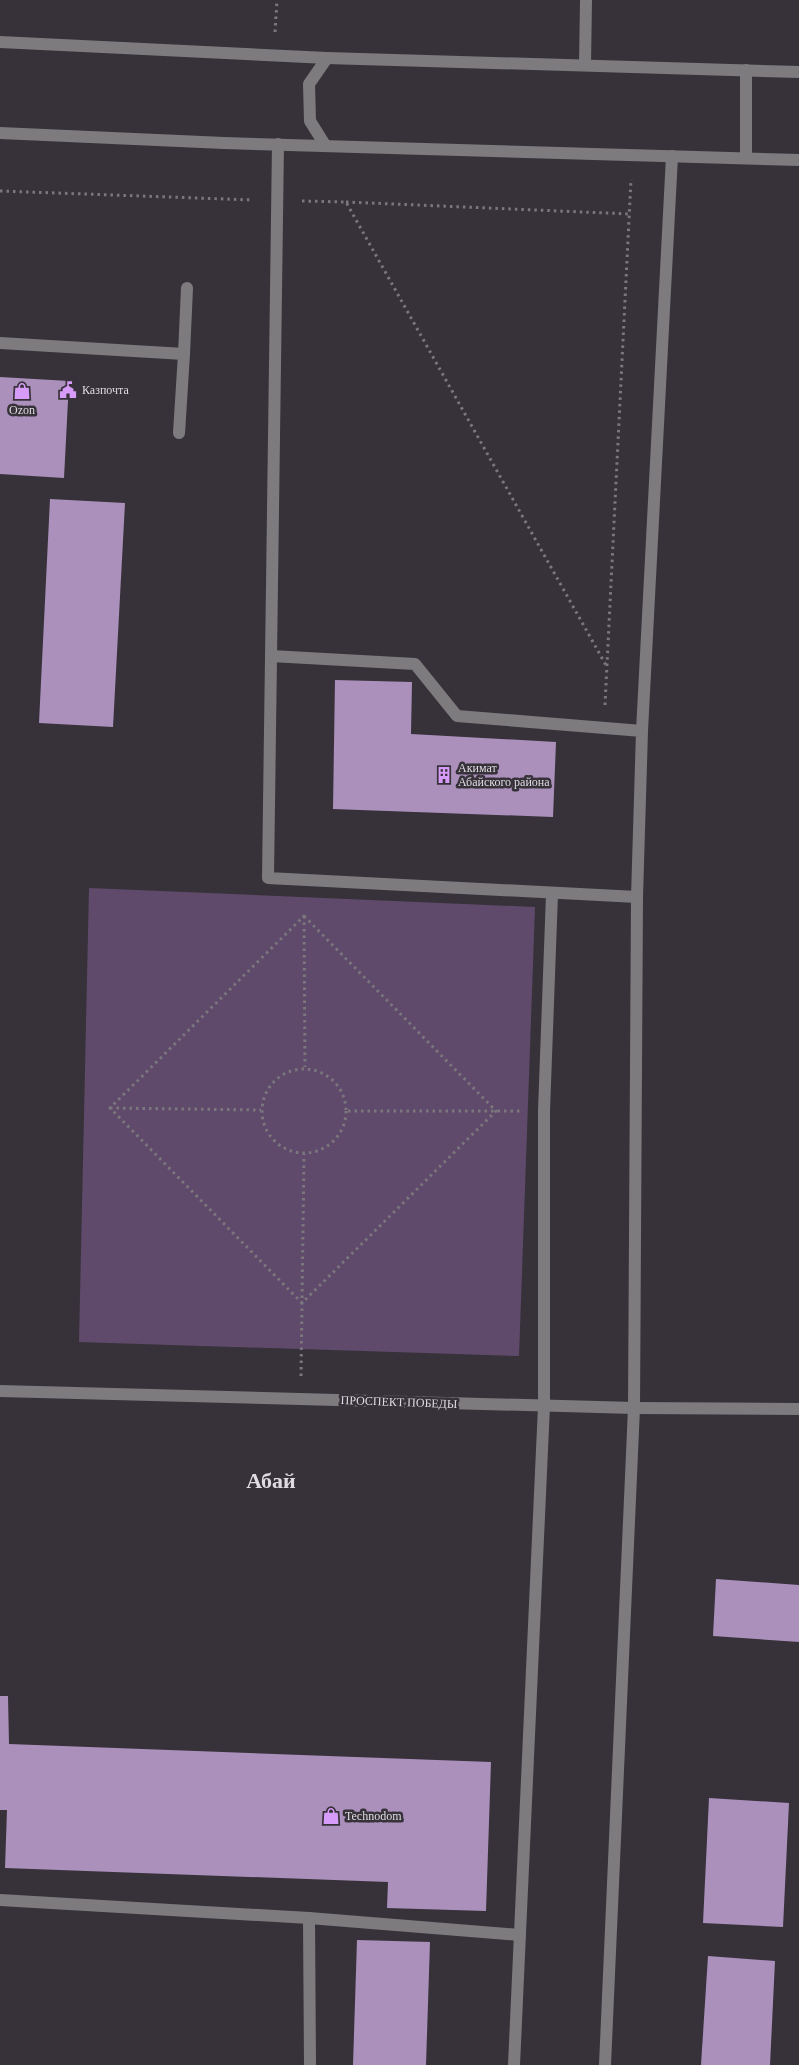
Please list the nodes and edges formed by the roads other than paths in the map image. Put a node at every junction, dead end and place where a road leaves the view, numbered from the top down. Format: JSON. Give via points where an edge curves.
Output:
{"nodes":[{"id":1,"x":586,"y":0,"type":"edge"},
{"id":2,"x":0,"y":42,"type":"edge"},
{"id":3,"x":327,"y":58,"type":"junction"},
{"id":4,"x":585,"y":65,"type":"junction"},
{"id":5,"x":746,"y":70,"type":"junction"},
{"id":6,"x":799,"y":72,"type":"edge"},
{"id":7,"x":0,"y":132,"type":"edge"},
{"id":8,"x":278,"y":144,"type":"junction"},
{"id":9,"x":325,"y":145,"type":"junction"},
{"id":10,"x":672,"y":156,"type":"junction"},
{"id":11,"x":746,"y":158,"type":"junction"},
{"id":12,"x":799,"y":160,"type":"edge"},
{"id":13,"x":187,"y":288,"type":"dead end"},
{"id":14,"x":0,"y":343,"type":"edge"},
{"id":15,"x":184,"y":354,"type":"junction"},
{"id":16,"x":179,"y":433,"type":"dead end"},
{"id":17,"x":271,"y":656,"type":"junction"},
{"id":18,"x":642,"y":731,"type":"junction"},
{"id":19,"x":552,"y":894,"type":"junction"},
{"id":20,"x":637,"y":897,"type":"junction"},
{"id":21,"x":0,"y":1391,"type":"edge"},
{"id":22,"x":544,"y":1406,"type":"junction"},
{"id":23,"x":634,"y":1408,"type":"junction"},
{"id":24,"x":799,"y":1409,"type":"edge"},
{"id":25,"x":0,"y":1900,"type":"edge"},
{"id":26,"x":309,"y":1918,"type":"junction"},
{"id":27,"x":520,"y":1935,"type":"junction"},
{"id":28,"x":310,"y":2065,"type":"edge"},
{"id":29,"x":514,"y":2065,"type":"edge"},
{"id":30,"x":605,"y":2065,"type":"edge"}],
"edges":[{"from":1,"to":4,"type":"street"},
{"from":2,"to":3,"type":"street"},
{"from":3,"to":4,"type":"street"},
{"from":3,"to":9,"type":"street","via":[[309,84],[310,121]]},
{"from":4,"to":5,"type":"street"},
{"from":5,"to":6,"type":"street"},
{"from":5,"to":11,"type":"street"},
{"from":7,"to":8,"type":"street"},
{"from":8,"to":9,"type":"street"},
{"from":8,"to":17,"type":"street"},
{"from":9,"to":10,"type":"street"},
{"from":10,"to":11,"type":"street"},
{"from":10,"to":18,"type":"street"},
{"from":11,"to":12,"type":"street"},
{"from":13,"to":15,"type":"street"},
{"from":14,"to":15,"type":"street"},
{"from":15,"to":16,"type":"street"},
{"from":17,"to":18,"type":"street","via":[[415,664],[457,716]]},
{"from":17,"to":19,"type":"street","via":[[268,878]]},
{"from":18,"to":20,"type":"street"},
{"from":19,"to":20,"type":"street"},
{"from":19,"to":22,"type":"street","via":[[544,1111]]},
{"from":20,"to":23,"type":"street"},
{"from":21,"to":22,"type":"street","name":"ПРОСПЕКТ ПОБЕДЫ"},
{"from":22,"to":23,"type":"street","name":"ПРОСПЕКТ ПОБЕДЫ"},
{"from":22,"to":27,"type":"street"},
{"from":23,"to":24,"type":"street","name":"ПРОСПЕКТ ПОБЕДЫ"},
{"from":23,"to":30,"type":"street"},
{"from":25,"to":26,"type":"street"},
{"from":26,"to":27,"type":"street"},
{"from":26,"to":28,"type":"street"},
{"from":27,"to":29,"type":"street"}]}
